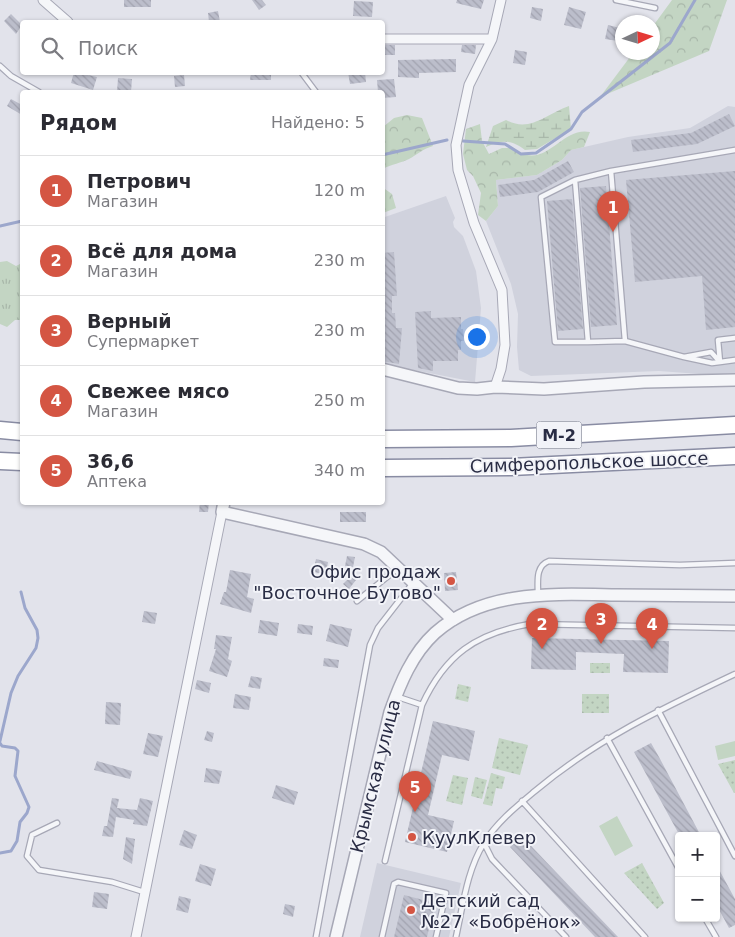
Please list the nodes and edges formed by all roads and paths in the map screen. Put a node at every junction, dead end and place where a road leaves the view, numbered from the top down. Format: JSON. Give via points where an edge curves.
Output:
{"nodes":[{"id":1,"x":44,"y":0,"type":"edge"},
{"id":2,"x":501,"y":0,"type":"edge"},
{"id":3,"x":616,"y":0,"type":"edge"},
{"id":4,"x":655,"y":8,"type":"dead end"},
{"id":5,"x":66,"y":20,"type":"edge"},
{"id":6,"x":385,"y":39,"type":"edge"},
{"id":7,"x":492,"y":39,"type":"junction"},
{"id":8,"x":0,"y":66,"type":"edge"},
{"id":9,"x":302,"y":75,"type":"edge"},
{"id":10,"x":36,"y":90,"type":"edge"},
{"id":11,"x":314,"y":90,"type":"edge"},
{"id":12,"x":735,"y":150,"type":"edge"},
{"id":13,"x":611,"y":171,"type":"junction"},
{"id":14,"x":575,"y":180,"type":"junction"},
{"id":15,"x":735,"y":338,"type":"edge"},
{"id":16,"x":625,"y":341,"type":"junction"},
{"id":17,"x":588,"y":342,"type":"junction"},
{"id":18,"x":684,"y":357,"type":"junction"},
{"id":19,"x":735,"y":360,"type":"edge"},
{"id":20,"x":720,"y":362,"type":"junction"},
{"id":21,"x":385,"y":370,"type":"edge"},
{"id":22,"x":735,"y":380,"type":"edge"},
{"id":23,"x":495,"y":387,"type":"junction"},
{"id":24,"x":735,"y":425,"type":"edge"},
{"id":25,"x":0,"y":430,"type":"edge"},
{"id":26,"x":20,"y":432,"type":"edge"},
{"id":27,"x":385,"y":439,"type":"edge"},
{"id":28,"x":735,"y":456,"type":"edge"},
{"id":29,"x":0,"y":460,"type":"edge"},
{"id":30,"x":20,"y":462,"type":"edge"},
{"id":31,"x":385,"y":468,"type":"edge"},
{"id":32,"x":223,"y":507,"type":"edge"},
{"id":33,"x":735,"y":563,"type":"edge"},
{"id":34,"x":397,"y":568,"type":"junction"},
{"id":35,"x":413,"y":583,"type":"junction"},
{"id":36,"x":538,"y":595,"type":"junction"},
{"id":37,"x":735,"y":596,"type":"edge"},
{"id":38,"x":357,"y":601,"type":"dead end"},
{"id":39,"x":453,"y":620,"type":"junction"},
{"id":40,"x":735,"y":628,"type":"edge"},
{"id":41,"x":735,"y":674,"type":"edge"},
{"id":42,"x":396,"y":696,"type":"junction"},
{"id":43,"x":422,"y":705,"type":"junction"},
{"id":44,"x":658,"y":710,"type":"junction"},
{"id":45,"x":607,"y":738,"type":"junction"},
{"id":46,"x":522,"y":801,"type":"junction"},
{"id":47,"x":57,"y":823,"type":"dead end"},
{"id":48,"x":484,"y":843,"type":"junction"},
{"id":49,"x":735,"y":856,"type":"edge"},
{"id":50,"x":385,"y":861,"type":"dead end"},
{"id":51,"x":675,"y":862,"type":"edge"},
{"id":52,"x":144,"y":892,"type":"junction"},
{"id":53,"x":707,"y":922,"type":"edge"},
{"id":54,"x":136,"y":937,"type":"edge"},
{"id":55,"x":316,"y":937,"type":"edge"},
{"id":56,"x":336,"y":937,"type":"edge"},
{"id":57,"x":382,"y":937,"type":"edge"},
{"id":58,"x":436,"y":937,"type":"edge"},
{"id":59,"x":456,"y":937,"type":"edge"},
{"id":60,"x":566,"y":937,"type":"edge"},
{"id":61,"x":645,"y":937,"type":"edge"},
{"id":62,"x":716,"y":937,"type":"edge"}],
"edges":[{"from":1,"to":5,"type":"street"},
{"from":2,"to":7,"type":"street"},
{"from":3,"to":4,"type":"lane"},
{"from":6,"to":7,"type":"street"},
{"from":7,"to":23,"type":"street","via":[[469,85],[456,145],[458,170],[474,223],[502,290],[505,345],[502,369]]},
{"from":8,"to":10,"type":"lane"},
{"from":9,"to":11,"type":"lane"},
{"from":12,"to":13,"type":"lane"},
{"from":13,"to":14,"type":"lane"},
{"from":13,"to":16,"type":"lane"},
{"from":14,"to":17,"type":"lane"},
{"from":14,"to":17,"type":"lane","via":[[542,197],[555,342]]},
{"from":15,"to":20,"type":"lane","via":[[718,340]]},
{"from":16,"to":17,"type":"lane"},
{"from":16,"to":18,"type":"lane"},
{"from":18,"to":20,"type":"lane"},
{"from":18,"to":20,"type":"lane","via":[[711,352]]},
{"from":19,"to":20,"type":"lane"},
{"from":21,"to":23,"type":"street","via":[[458,388]]},
{"from":22,"to":23,"type":"street","via":[[544,389]]},
{"from":24,"to":27,"type":"highway","name":"Симферопольское шоссе","number":"М-2","via":[[511,438]]},
{"from":25,"to":26,"type":"highway"},
{"from":28,"to":31,"type":"highway","name":"Симферопольское шоссе","number":"М-2","via":[[510,467]]},
{"from":29,"to":30,"type":"highway"},
{"from":32,"to":34,"type":"street","via":[[348,538],[380,552]]},
{"from":32,"to":52,"type":"street"},
{"from":33,"to":36,"type":"lane","via":[[680,565],[549,561],[539,568]]},
{"from":34,"to":35,"type":"street"},
{"from":34,"to":38,"type":"lane"},
{"from":35,"to":39,"type":"street"},
{"from":35,"to":55,"type":"lane","via":[[378,628],[370,645]]},
{"from":36,"to":37,"type":"street","name":"Крымская улица"},
{"from":36,"to":39,"type":"street","name":"Крымская улица","via":[[476,608]]},
{"from":39,"to":42,"type":"street","name":"Крымская улица","via":[[420,650]]},
{"from":40,"to":43,"type":"lane","via":[[555,624],[508,628],[477,640],[462,650],[444,667]]},
{"from":41,"to":44,"type":"lane"},
{"from":42,"to":43,"type":"lane"},
{"from":42,"to":56,"type":"street","name":"Крымская улица","via":[[371,786]]},
{"from":43,"to":50,"type":"lane"},
{"from":44,"to":45,"type":"lane"},
{"from":44,"to":49,"type":"lane"},
{"from":45,"to":46,"type":"lane","via":[[561,768]]},
{"from":45,"to":51,"type":"lane"},
{"from":46,"to":48,"type":"lane"},
{"from":46,"to":61,"type":"lane"},
{"from":47,"to":52,"type":"lane","via":[[32,835],[28,844],[27,856],[39,870],[112,882]]},
{"from":48,"to":59,"type":"lane","via":[[472,868]]},
{"from":48,"to":60,"type":"lane","via":[[492,859]]},
{"from":52,"to":54,"type":"street"},
{"from":53,"to":62,"type":"lane"},
{"from":57,"to":58,"type":"lane","via":[[394,884],[398,882],[446,893]]}]}
